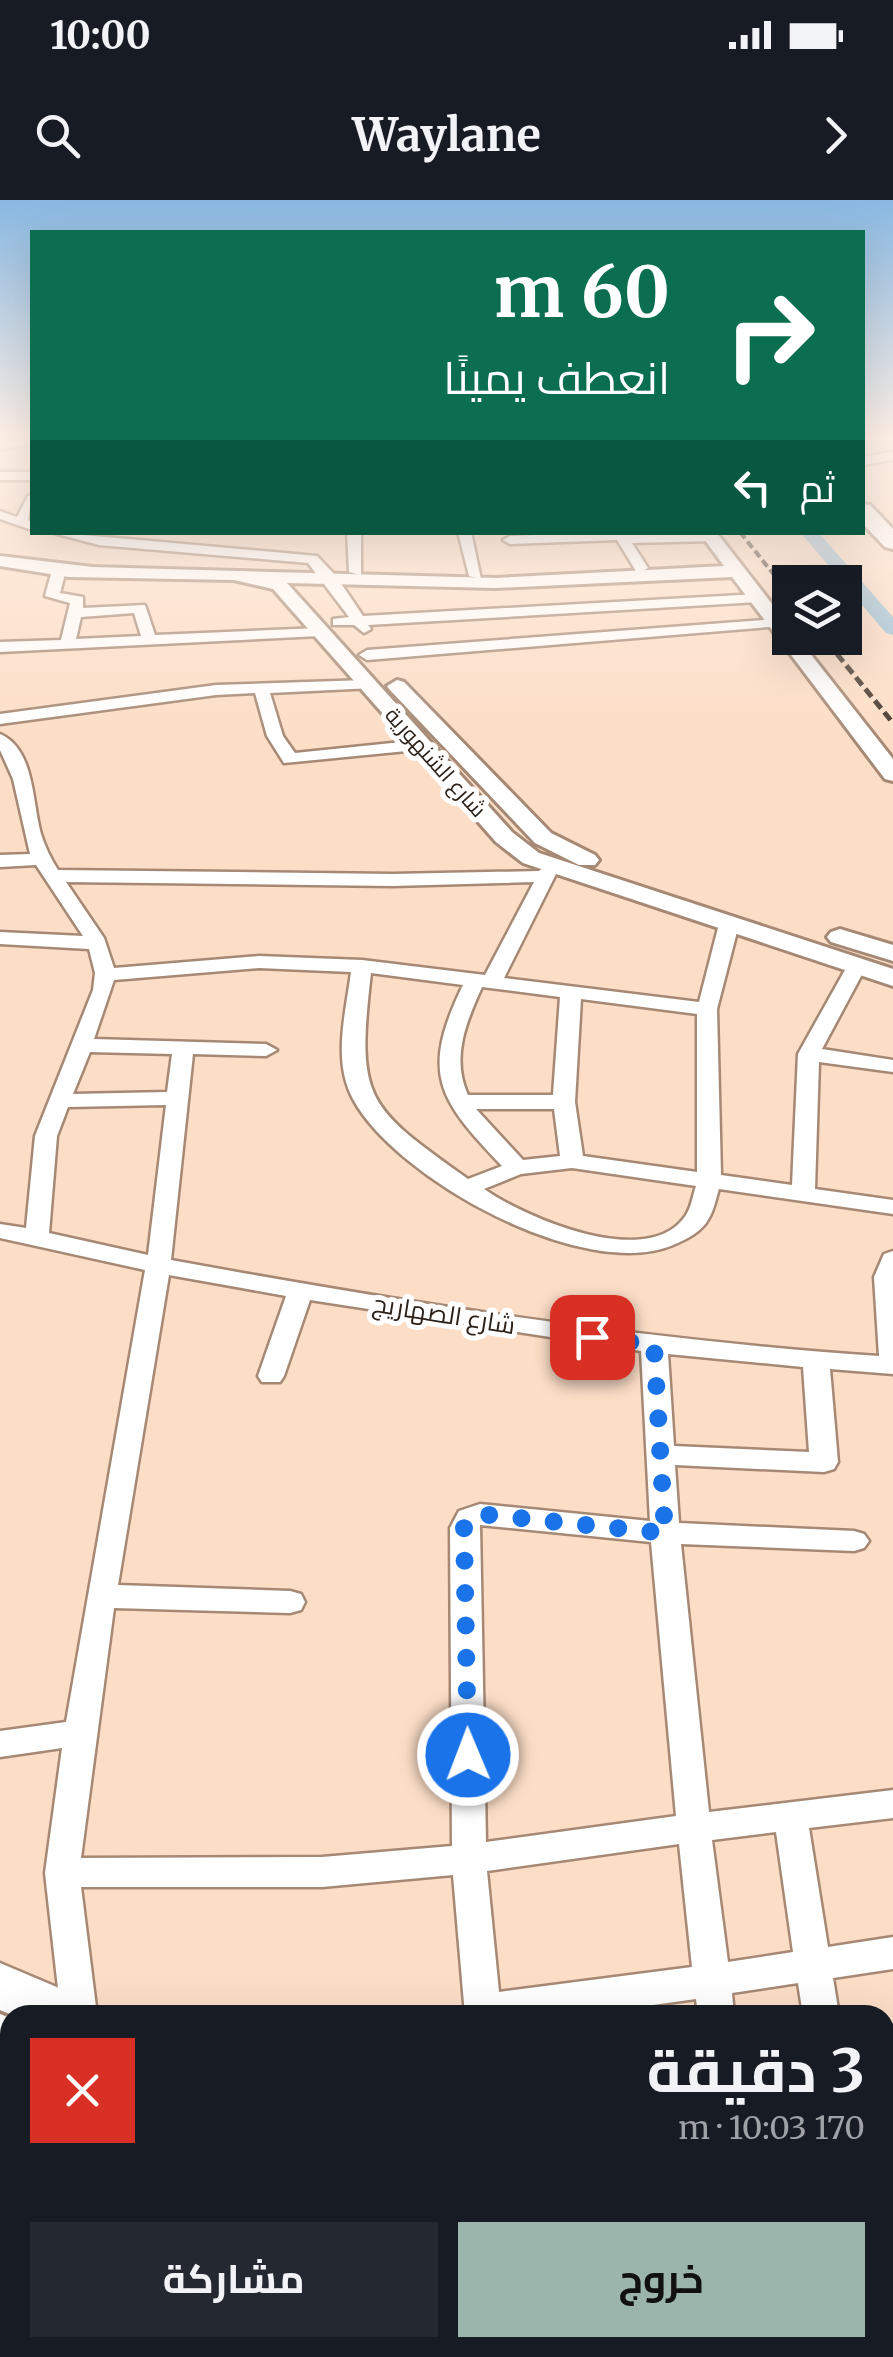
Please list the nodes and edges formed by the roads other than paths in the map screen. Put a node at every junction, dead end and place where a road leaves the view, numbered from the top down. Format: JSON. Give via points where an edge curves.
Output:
{"nodes":[{"id":1,"x":82,"y":540,"type":"edge"},
{"id":2,"x":107,"y":540,"type":"edge"},
{"id":3,"x":256,"y":540,"type":"edge"},
{"id":4,"x":354,"y":540,"type":"edge"},
{"id":5,"x":466,"y":540,"type":"edge"},
{"id":6,"x":510,"y":540,"type":"dead end"},
{"id":7,"x":519,"y":540,"type":"edge"},
{"id":8,"x":624,"y":540,"type":"edge"},
{"id":9,"x":713,"y":540,"type":"edge"},
{"id":10,"x":0,"y":545,"type":"edge"},
{"id":11,"x":0,"y":560,"type":"edge"},
{"id":12,"x":64,"y":560,"type":"junction"},
{"id":13,"x":254,"y":564,"type":"junction"},
{"id":14,"x":734,"y":567,"type":"junction"},
{"id":15,"x":650,"y":571,"type":"junction"},
{"id":16,"x":356,"y":572,"type":"junction"},
{"id":17,"x":288,"y":574,"type":"junction"},
{"id":18,"x":327,"y":575,"type":"junction"},
{"id":19,"x":476,"y":576,"type":"junction"},
{"id":20,"x":758,"y":598,"type":"junction"},
{"id":21,"x":673,"y":602,"type":"junction"},
{"id":22,"x":76,"y":613,"type":"junction"},
{"id":23,"x":772,"y":617,"type":"edge"},
{"id":24,"x":772,"y":622,"type":"edge"},
{"id":25,"x":338,"y":625,"type":"junction"},
{"id":26,"x":149,"y":639,"type":"junction"},
{"id":27,"x":68,"y":643,"type":"junction"},
{"id":28,"x":0,"y":647,"type":"edge"},
{"id":29,"x":374,"y":654,"type":"junction"},
{"id":30,"x":801,"y":655,"type":"edge"},
{"id":31,"x":366,"y":685,"type":"junction"},
{"id":32,"x":261,"y":688,"type":"junction"},
{"id":33,"x":0,"y":719,"type":"edge"},
{"id":34,"x":0,"y":739,"type":"edge"},
{"id":35,"x":421,"y":745,"type":"junction"},
{"id":36,"x":893,"y":774,"type":"edge"},
{"id":37,"x":10,"y":776,"type":"edge"},
{"id":38,"x":0,"y":860,"type":"edge"},
{"id":39,"x":46,"y":868,"type":"junction"},
{"id":40,"x":547,"y":872,"type":"junction"},
{"id":41,"x":728,"y":924,"type":"junction"},
{"id":42,"x":0,"y":938,"type":"edge"},
{"id":43,"x":96,"y":943,"type":"junction"},
{"id":44,"x":893,"y":953,"type":"edge"},
{"id":45,"x":857,"y":965,"type":"junction"},
{"id":46,"x":362,"y":966,"type":"junction"},
{"id":47,"x":106,"y":975,"type":"junction"},
{"id":48,"x":893,"y":978,"type":"edge"},
{"id":49,"x":484,"y":981,"type":"junction"},
{"id":50,"x":571,"y":993,"type":"junction"},
{"id":51,"x":706,"y":1009,"type":"junction"},
{"id":52,"x":79,"y":1045,"type":"junction"},
{"id":53,"x":183,"y":1048,"type":"junction"},
{"id":54,"x":266,"y":1050,"type":"dead end"},
{"id":55,"x":809,"y":1054,"type":"junction"},
{"id":56,"x":893,"y":1066,"type":"edge"},
{"id":57,"x":176,"y":1098,"type":"junction"},
{"id":58,"x":61,"y":1102,"type":"junction"},
{"id":59,"x":457,"y":1102,"type":"junction"},
{"id":60,"x":564,"y":1102,"type":"junction"},
{"id":61,"x":572,"y":1161,"type":"junction"},
{"id":62,"x":518,"y":1168,"type":"junction"},
{"id":63,"x":709,"y":1182,"type":"junction"},
{"id":64,"x":466,"y":1188,"type":"junction"},
{"id":65,"x":804,"y":1195,"type":"junction"},
{"id":66,"x":893,"y":1206,"type":"edge"},
{"id":67,"x":0,"y":1231,"type":"edge"},
{"id":68,"x":37,"y":1236,"type":"junction"},
{"id":69,"x":893,"y":1259,"type":"edge"},
{"id":70,"x":158,"y":1265,"type":"junction"},
{"id":71,"x":300,"y":1291,"type":"junction"},
{"id":72,"x":654,"y":1345,"type":"junction"},
{"id":73,"x":816,"y":1361,"type":"junction"},
{"id":74,"x":893,"y":1364,"type":"edge"},
{"id":75,"x":271,"y":1376,"type":"dead end"},
{"id":76,"x":661,"y":1455,"type":"junction"},
{"id":77,"x":665,"y":1533,"type":"junction"},
{"id":78,"x":854,"y":1541,"type":"dead end"},
{"id":79,"x":101,"y":1596,"type":"junction"},
{"id":80,"x":290,"y":1602,"type":"dead end"},
{"id":81,"x":80,"y":1734,"type":"junction"},
{"id":82,"x":0,"y":1744,"type":"edge"},
{"id":83,"x":893,"y":1804,"type":"edge"},
{"id":84,"x":790,"y":1816,"type":"junction"},
{"id":85,"x":694,"y":1828,"type":"junction"},
{"id":86,"x":469,"y":1860,"type":"junction"},
{"id":87,"x":62,"y":1873,"type":"junction"},
{"id":88,"x":893,"y":1953,"type":"edge"},
{"id":89,"x":813,"y":1966,"type":"junction"},
{"id":90,"x":0,"y":1986,"type":"edge"},
{"id":91,"x":713,"y":1998,"type":"edge"},
{"id":92,"x":44,"y":2005,"type":"edge"},
{"id":93,"x":78,"y":2005,"type":"edge"},
{"id":94,"x":482,"y":2005,"type":"edge"},
{"id":95,"x":598,"y":2005,"type":"edge"},
{"id":96,"x":819,"y":2005,"type":"edge"}],
"edges":[{"from":1,"to":12,"type":"street"},
{"from":2,"to":13,"type":"street"},
{"from":3,"to":13,"type":"street"},
{"from":4,"to":16,"type":"street"},
{"from":5,"to":19,"type":"street"},
{"from":6,"to":7,"type":"street"},
{"from":8,"to":15,"type":"street"},
{"from":9,"to":14,"type":"street"},
{"from":10,"to":17,"type":"street","via":[[71,559]]},
{"from":11,"to":12,"type":"street","name":"شارع الشنهورية"},
{"from":12,"to":13,"type":"street","name":"شارع الشنهورية"},
{"from":12,"to":22,"type":"street","via":[[52,594],[78,597]]},
{"from":13,"to":17,"type":"street"},
{"from":13,"to":18,"type":"street","via":[[312,559]]},
{"from":13,"to":25,"type":"street","name":"شارع الشنهورية"},
{"from":14,"to":15,"type":"street"},
{"from":14,"to":20,"type":"street"},
{"from":15,"to":18,"type":"street","via":[[496,583]]},
{"from":15,"to":19,"type":"street"},
{"from":15,"to":21,"type":"street"},
{"from":16,"to":18,"type":"street"},
{"from":16,"to":19,"type":"street"},
{"from":17,"to":18,"type":"street"},
{"from":17,"to":25,"type":"street","name":"شارع الشنهورية"},
{"from":18,"to":25,"type":"street"},
{"from":20,"to":21,"type":"street"},
{"from":20,"to":23,"type":"street"},
{"from":21,"to":25,"type":"street"},
{"from":22,"to":26,"type":"street","via":[[140,608]]},
{"from":22,"to":27,"type":"street"},
{"from":24,"to":29,"type":"street"},
{"from":25,"to":26,"type":"street"},
{"from":25,"to":29,"type":"street","name":"شارع الشنهورية"},
{"from":25,"to":31,"type":"street","name":"شارع الشنهورية"},
{"from":26,"to":27,"type":"street"},
{"from":27,"to":28,"type":"street"},
{"from":29,"to":44,"type":"street","name":"شارع الشنهورية","via":[[530,826],[560,850]]},
{"from":30,"to":36,"type":"street"},
{"from":31,"to":32,"type":"street"},
{"from":31,"to":35,"type":"street","name":"شارع الشنهورية"},
{"from":32,"to":33,"type":"street"},
{"from":32,"to":35,"type":"street","via":[[290,760]]},
{"from":34,"to":37,"type":"street","via":[[15,757]]},
{"from":35,"to":40,"type":"street","name":"شارع الشنهورية","via":[[516,848]]},
{"from":37,"to":39,"type":"street"},
{"from":38,"to":39,"type":"street"},
{"from":39,"to":40,"type":"street","via":[[393,880]]},
{"from":39,"to":43,"type":"street"},
{"from":40,"to":41,"type":"street","name":"شارع الشنهورية"},
{"from":40,"to":49,"type":"street"},
{"from":41,"to":45,"type":"street","name":"شارع الشنهورية"},
{"from":41,"to":51,"type":"street"},
{"from":42,"to":43,"type":"street"},
{"from":43,"to":47,"type":"street"},
{"from":45,"to":48,"type":"street","name":"شارع الشنهورية"},
{"from":45,"to":55,"type":"street"},
{"from":46,"to":47,"type":"street","via":[[239,963]]},
{"from":46,"to":49,"type":"street"},
{"from":46,"to":64,"type":"street","via":[[353,1056],[357,1083],[385,1124]]},
{"from":47,"to":52,"type":"street"},
{"from":49,"to":50,"type":"street"},
{"from":49,"to":59,"type":"street","via":[[456,1016],[447,1072]]},
{"from":50,"to":51,"type":"street"},
{"from":50,"to":60,"type":"street"},
{"from":51,"to":63,"type":"street"},
{"from":52,"to":53,"type":"street"},
{"from":52,"to":58,"type":"street"},
{"from":53,"to":54,"type":"street"},
{"from":53,"to":57,"type":"street"},
{"from":55,"to":56,"type":"street"},
{"from":55,"to":65,"type":"street"},
{"from":57,"to":58,"type":"street"},
{"from":57,"to":70,"type":"street"},
{"from":58,"to":68,"type":"street","via":[[46,1136]]},
{"from":59,"to":60,"type":"street"},
{"from":59,"to":62,"type":"street"},
{"from":60,"to":61,"type":"street"},
{"from":61,"to":62,"type":"street"},
{"from":61,"to":63,"type":"street"},
{"from":62,"to":64,"type":"street"},
{"from":63,"to":64,"type":"street","via":[[704,1206],[684,1231],[630,1247],[546,1231]]},
{"from":63,"to":65,"type":"street"},
{"from":65,"to":66,"type":"street"},
{"from":67,"to":68,"type":"street","name":"شارع الصهاريج"},
{"from":68,"to":70,"type":"street","name":"شارع الصهاريج"},
{"from":69,"to":74,"type":"street","via":[[886,1277]]},
{"from":70,"to":71,"type":"street","name":"شارع الصهاريج"},
{"from":70,"to":79,"type":"street"},
{"from":71,"to":72,"type":"street","name":"شارع الصهاريج"},
{"from":71,"to":75,"type":"street"},
{"from":72,"to":73,"type":"street","name":"شارع الصهاريج"},
{"from":72,"to":76,"type":"street"},
{"from":73,"to":74,"type":"street","name":"شارع الصهاريج"},
{"from":73,"to":76,"type":"street","via":[[824,1462]]},
{"from":76,"to":77,"type":"street"},
{"from":77,"to":78,"type":"street"},
{"from":77,"to":85,"type":"street"},
{"from":77,"to":86,"type":"street","via":[[469,1518]]},
{"from":79,"to":80,"type":"street"},
{"from":79,"to":81,"type":"street"},
{"from":81,"to":82,"type":"street"},
{"from":81,"to":87,"type":"street"},
{"from":83,"to":84,"type":"street"},
{"from":84,"to":85,"type":"street"},
{"from":84,"to":89,"type":"street"},
{"from":85,"to":86,"type":"street"},
{"from":85,"to":91,"type":"street"},
{"from":86,"to":87,"type":"street","via":[[322,1872]]},
{"from":86,"to":94,"type":"street"},
{"from":87,"to":93,"type":"street"},
{"from":88,"to":89,"type":"street"},
{"from":89,"to":91,"type":"street"},
{"from":89,"to":96,"type":"street"},
{"from":90,"to":92,"type":"main road"},
{"from":91,"to":95,"type":"street"}]}
